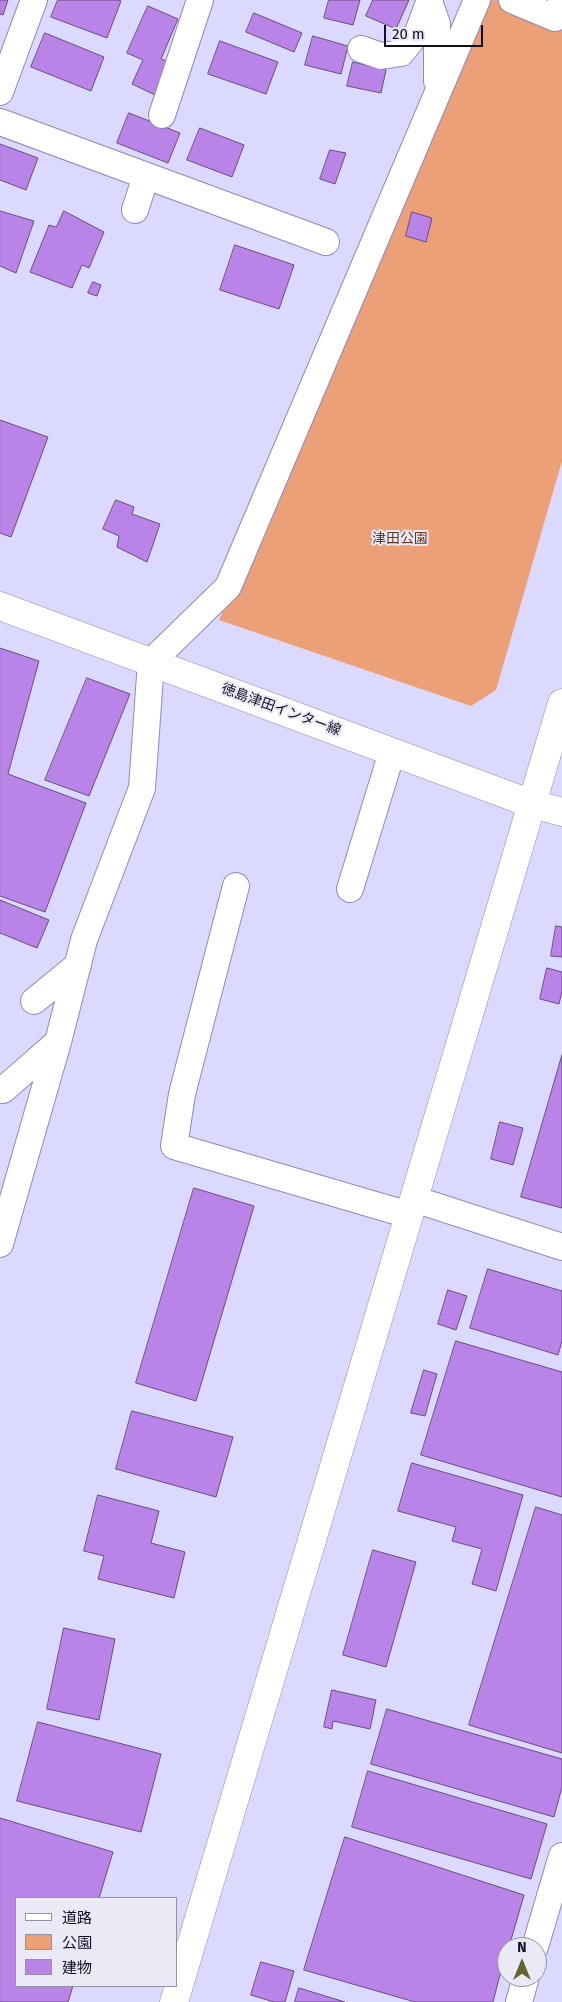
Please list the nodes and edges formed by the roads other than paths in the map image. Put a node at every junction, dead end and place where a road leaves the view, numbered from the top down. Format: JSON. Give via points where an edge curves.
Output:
{"nodes":[{"id":1,"x":34,"y":0,"type":"edge"},
{"id":2,"x":200,"y":0,"type":"edge"},
{"id":3,"x":430,"y":0,"type":"edge"},
{"id":4,"x":477,"y":0,"type":"edge"},
{"id":5,"x":512,"y":0,"type":"edge"},
{"id":6,"x":561,"y":0,"type":"edge"},
{"id":7,"x":361,"y":49,"type":"dead end"},
{"id":8,"x":437,"y":91,"type":"junction"},
{"id":9,"x":0,"y":92,"type":"edge"},
{"id":10,"x":162,"y":115,"type":"dead end"},
{"id":11,"x":0,"y":122,"type":"edge"},
{"id":12,"x":146,"y":176,"type":"junction"},
{"id":13,"x":135,"y":210,"type":"dead end"},
{"id":14,"x":326,"y":242,"type":"dead end"},
{"id":15,"x":0,"y":606,"type":"edge"},
{"id":16,"x":151,"y":662,"type":"junction"},
{"id":17,"x":562,"y":703,"type":"edge"},
{"id":18,"x":392,"y":752,"type":"junction"},
{"id":19,"x":532,"y":804,"type":"junction"},
{"id":20,"x":562,"y":812,"type":"edge"},
{"id":21,"x":236,"y":886,"type":"dead end"},
{"id":22,"x":350,"y":889,"type":"dead end"},
{"id":23,"x":78,"y":965,"type":"junction"},
{"id":24,"x":34,"y":1001,"type":"dead end"},
{"id":25,"x":58,"y":1042,"type":"junction"},
{"id":26,"x":3,"y":1090,"type":"dead end"},
{"id":27,"x":412,"y":1207,"type":"junction"},
{"id":28,"x":0,"y":1244,"type":"edge"},
{"id":29,"x":562,"y":1247,"type":"edge"},
{"id":30,"x":562,"y":1856,"type":"edge"},
{"id":31,"x":538,"y":1937,"type":"edge"},
{"id":32,"x":523,"y":1987,"type":"edge"},
{"id":33,"x":174,"y":2002,"type":"edge"},
{"id":34,"x":519,"y":2002,"type":"edge"}],
"edges":[{"from":1,"to":9,"type":"street"},
{"from":2,"to":10,"type":"street"},
{"from":3,"to":7,"type":"street","via":[[418,32],[401,53],[381,56]]},
{"from":3,"to":8,"type":"street","via":[[437,24]]},
{"from":4,"to":8,"type":"street"},
{"from":5,"to":6,"type":"street","via":[[554,18],[561,7]]},
{"from":8,"to":16,"type":"street","via":[[228,587]]},
{"from":11,"to":12,"type":"street"},
{"from":12,"to":13,"type":"street"},
{"from":12,"to":14,"type":"street"},
{"from":15,"to":16,"type":"street","name":"徳島津田インター線"},
{"from":16,"to":18,"type":"street","name":"徳島津田インター線"},
{"from":16,"to":23,"type":"street","via":[[142,788],[84,940]]},
{"from":17,"to":19,"type":"street"},
{"from":18,"to":19,"type":"street","name":"徳島津田インター線"},
{"from":18,"to":22,"type":"street"},
{"from":19,"to":20,"type":"street","name":"徳島津田インター線"},
{"from":19,"to":27,"type":"street"},
{"from":21,"to":27,"type":"street","via":[[182,1094],[174,1146]]},
{"from":23,"to":24,"type":"street"},
{"from":23,"to":25,"type":"street"},
{"from":25,"to":26,"type":"street"},
{"from":25,"to":28,"type":"street"},
{"from":27,"to":29,"type":"street"},
{"from":27,"to":33,"type":"street"},
{"from":30,"to":31,"type":"street"},
{"from":32,"to":34,"type":"street"}]}
